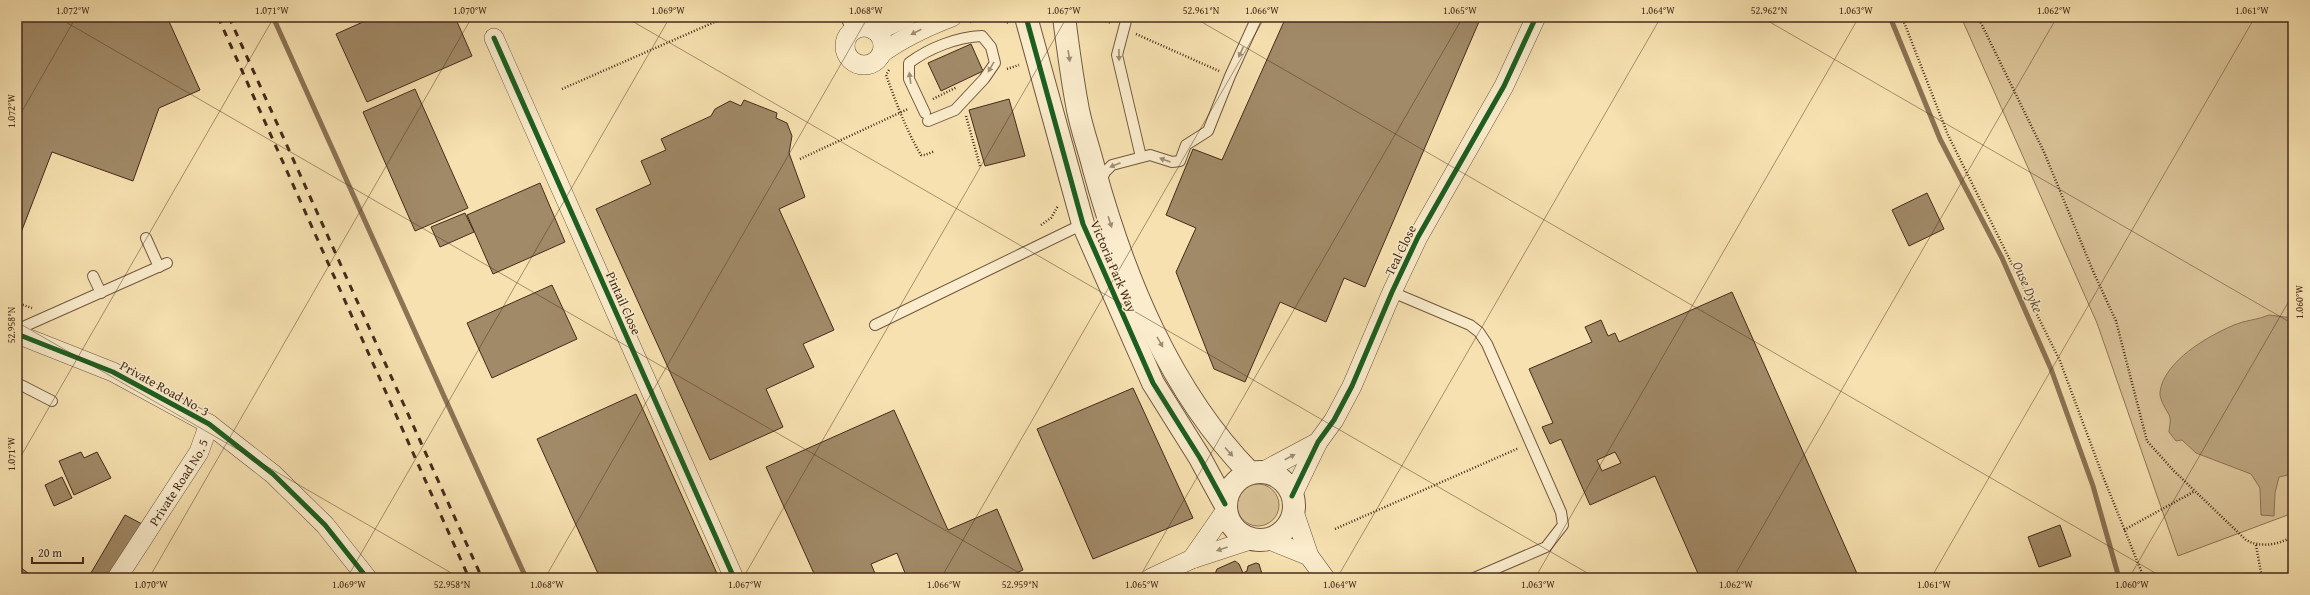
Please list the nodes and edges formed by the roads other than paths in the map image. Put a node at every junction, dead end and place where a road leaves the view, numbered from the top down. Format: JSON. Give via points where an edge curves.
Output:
{"nodes":[{"id":1,"x":907,"y":17,"type":"edge"},
{"id":2,"x":952,"y":17,"type":"edge"},
{"id":3,"x":1026,"y":17,"type":"edge"},
{"id":4,"x":1127,"y":17,"type":"edge"},
{"id":5,"x":1257,"y":17,"type":"edge"},
{"id":6,"x":1536,"y":17,"type":"edge"},
{"id":7,"x":1070,"y":18,"type":"edge"},
{"id":8,"x":849,"y":24,"type":"edge"},
{"id":9,"x":874,"y":30,"type":"junction"},
{"id":10,"x":494,"y":38,"type":"dead end"},
{"id":11,"x":882,"y":53,"type":"junction"},
{"id":12,"x":927,"y":117,"type":"joint"},
{"id":13,"x":1141,"y":157,"type":"junction"},
{"id":14,"x":1099,"y":185,"type":"junction"},
{"id":15,"x":1083,"y":224,"type":"junction"},
{"id":16,"x":146,"y":238,"type":"dead end"},
{"id":17,"x":92,"y":276,"type":"dead end"},
{"id":18,"x":1392,"y":292,"type":"junction"},
{"id":19,"x":101,"y":293,"type":"junction"},
{"id":20,"x":875,"y":326,"type":"dead end"},
{"id":21,"x":18,"y":334,"type":"edge"},
{"id":22,"x":17,"y":383,"type":"edge"},
{"id":23,"x":52,"y":401,"type":"dead end"},
{"id":24,"x":209,"y":424,"type":"junction"},
{"id":25,"x":1318,"y":442,"type":"junction"},
{"id":26,"x":1256,"y":473,"type":"junction"},
{"id":27,"x":1293,"y":504,"type":"junction"},
{"id":28,"x":1225,"y":507,"type":"junction"},
{"id":29,"x":1260,"y":539,"type":"junction"},
{"id":30,"x":1309,"y":556,"type":"junction"},
{"id":31,"x":1192,"y":559,"type":"junction"},
{"id":32,"x":117,"y":578,"type":"edge"},
{"id":33,"x":367,"y":578,"type":"edge"},
{"id":34,"x":734,"y":578,"type":"edge"},
{"id":35,"x":1151,"y":578,"type":"edge"},
{"id":36,"x":1325,"y":578,"type":"edge"},
{"id":37,"x":1474,"y":578,"type":"edge"}],
"edges":[{"from":1,"to":9,"type":"street"},
{"from":2,"to":11,"type":"street","one_way":true,"via":[[900,40]]},
{"from":3,"to":15,"type":"street","name":"Victoria Park Way"},
{"from":4,"to":13,"type":"lane","one_way":true,"via":[[1117,55]]},
{"from":5,"to":13,"type":"lane","one_way":true,"via":[[1208,131],[1186,145],[1180,161],[1172,162],[1150,155]]},
{"from":6,"to":18,"type":"street","name":"Teal Close","via":[[1504,86],[1444,188]]},
{"from":7,"to":14,"type":"street","name":"Victoria Park Way","one_way":true,"via":[[1078,111]]},
{"from":8,"to":9,"type":"street"},
{"from":8,"to":11,"type":"street","via":[[845,48],[853,61],[865,65],[872,63]]},
{"from":9,"to":11,"type":"street","via":[[882,40]]},
{"from":10,"to":34,"type":"street","name":"Pintail Close"},
{"from":12,"to":12,"type":"lane","one_way":true,"via":[[909,79],[909,63],[919,55],[965,37],[982,36],[991,47],[995,63],[955,110]]},
{"from":13,"to":14,"type":"lane","one_way":true,"via":[[1112,166],[1105,172]]},
{"from":14,"to":26,"type":"street","name":"Victoria Park Way","one_way":true,"via":[[1119,250],[1155,334],[1216,437]]},
{"from":15,"to":20,"type":"lane"},
{"from":15,"to":28,"type":"street","name":"Victoria Park Way","via":[[1153,382],[1200,458]]},
{"from":16,"to":19,"type":"lane","via":[[163,265]]},
{"from":17,"to":19,"type":"lane"},
{"from":18,"to":25,"type":"street","name":"Teal Close","via":[[1352,386],[1334,420]]},
{"from":18,"to":37,"type":"lane","via":[[1470,325],[1479,332],[1487,344],[1561,512],[1563,525],[1546,546]]},
{"from":19,"to":21,"type":"lane","via":[[24,327]]},
{"from":21,"to":24,"type":"street","name":"Private Road No. 3","via":[[113,372]]},
{"from":22,"to":23,"type":"lane"},
{"from":24,"to":32,"type":"street","name":"Private Road No. 5","via":[[199,452]]},
{"from":24,"to":33,"type":"street","name":"Private Road No. 3","via":[[273,474],[325,525]]},
{"from":26,"to":25,"type":"street","name":"Teal Close","one_way":true},
{"from":25,"to":27,"type":"street","name":"Teal Close"},
{"from":26,"to":27,"type":"street","via":[[1273,474],[1283,481]]},
{"from":26,"to":28,"type":"street","via":[[1238,479],[1229,490]]},
{"from":27,"to":29,"type":"street","via":[[1288,525],[1280,534]]},
{"from":27,"to":30,"type":"street"},
{"from":28,"to":29,"type":"street","via":[[1236,530]]},
{"from":28,"to":31,"type":"street"},
{"from":29,"to":30,"type":"street"},
{"from":29,"to":31,"type":"street","one_way":true},
{"from":30,"to":36,"type":"street"},
{"from":31,"to":35,"type":"street"}]}
